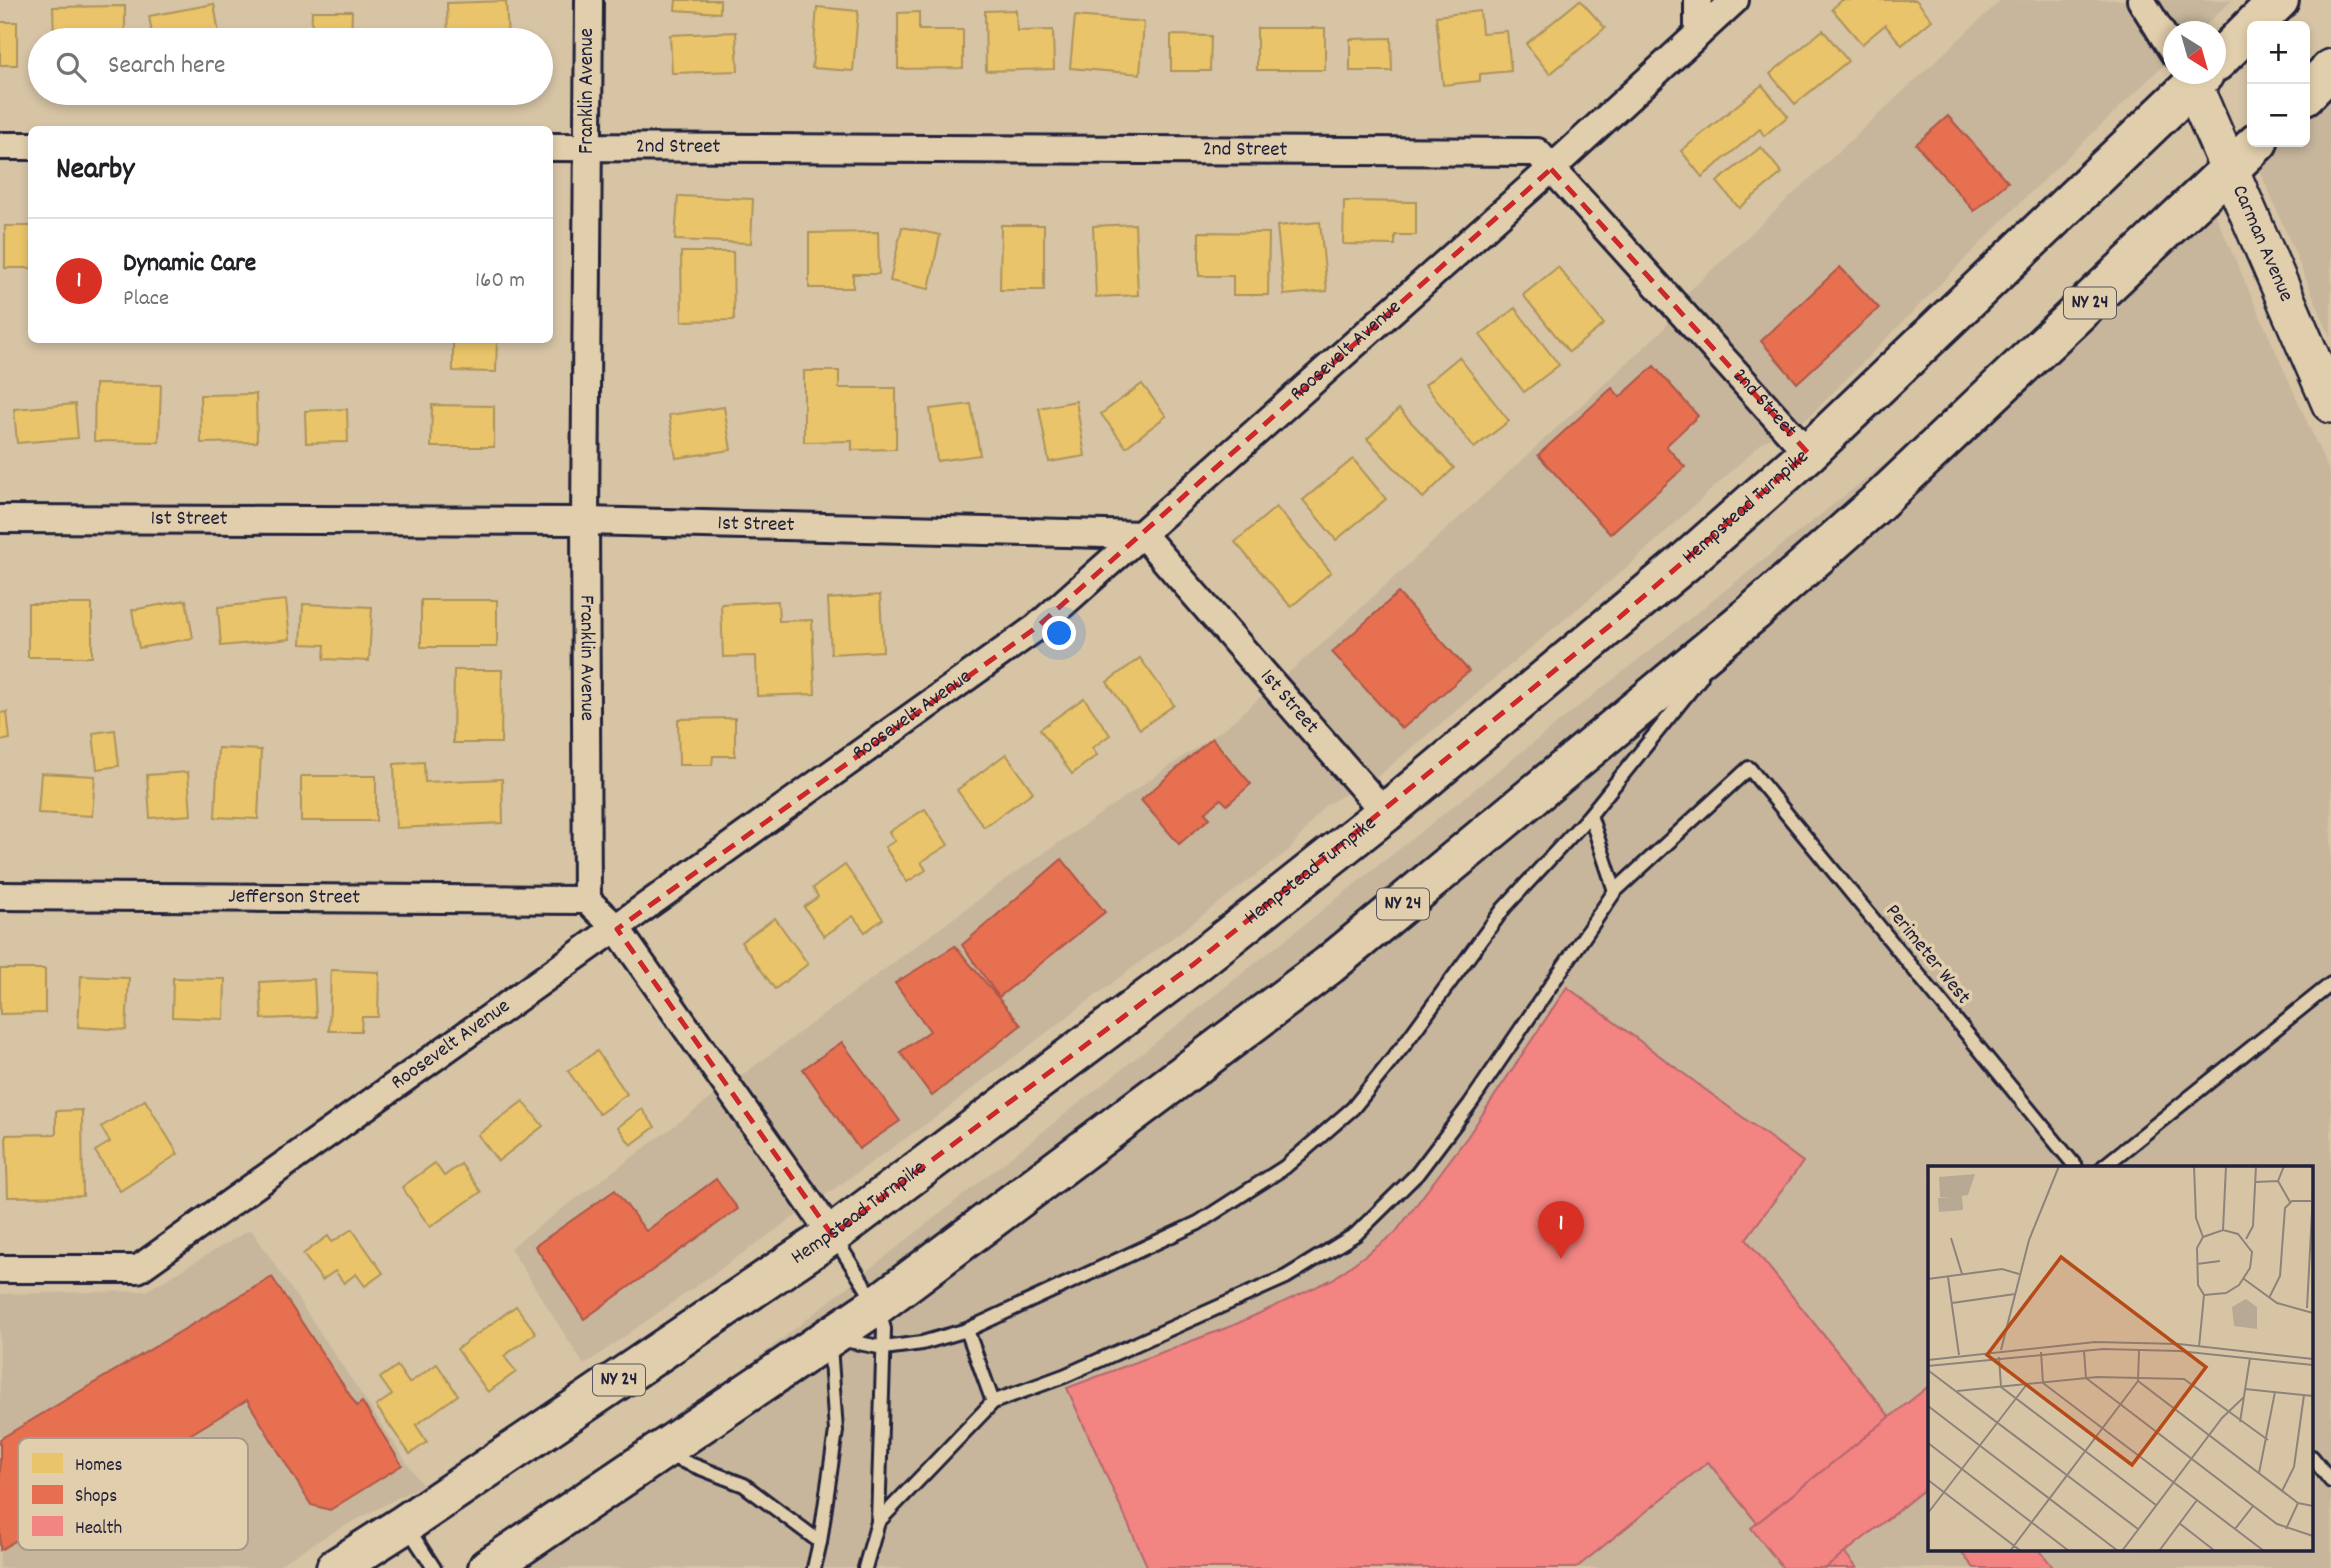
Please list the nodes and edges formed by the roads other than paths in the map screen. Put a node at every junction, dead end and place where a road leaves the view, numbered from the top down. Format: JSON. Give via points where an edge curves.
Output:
{"nodes":[{"id":1,"x":589,"y":0,"type":"edge"},
{"id":2,"x":1698,"y":0,"type":"edge"},
{"id":3,"x":1735,"y":0,"type":"edge"},
{"id":4,"x":2141,"y":0,"type":"edge"},
{"id":5,"x":2279,"y":0,"type":"edge"},
{"id":6,"x":2163,"y":29,"type":"edge"},
{"id":7,"x":1698,"y":34,"type":"junction"},
{"id":8,"x":2226,"y":44,"type":"edge"},
{"id":9,"x":2331,"y":69,"type":"edge"},
{"id":10,"x":2180,"y":84,"type":"edge"},
{"id":11,"x":2199,"y":84,"type":"edge"},
{"id":12,"x":2310,"y":90,"type":"edge"},
{"id":13,"x":0,"y":146,"type":"edge"},
{"id":14,"x":28,"y":146,"type":"edge"},
{"id":15,"x":553,"y":147,"type":"edge"},
{"id":16,"x":588,"y":147,"type":"junction"},
{"id":17,"x":2253,"y":147,"type":"edge"},
{"id":18,"x":1552,"y":169,"type":"junction"},
{"id":19,"x":2230,"y":169,"type":"junction"},
{"id":20,"x":2331,"y":404,"type":"edge"},
{"id":21,"x":1808,"y":453,"type":"junction"},
{"id":22,"x":0,"y":519,"type":"edge"},
{"id":23,"x":585,"y":521,"type":"junction"},
{"id":24,"x":1143,"y":536,"type":"junction"},
{"id":25,"x":1754,"y":612,"type":"junction"},
{"id":26,"x":1385,"y":813,"type":"junction"},
{"id":27,"x":1590,"y":815,"type":"junction"},
{"id":28,"x":1615,"y":891,"type":"junction"},
{"id":29,"x":0,"y":896,"type":"edge"},
{"id":30,"x":587,"y":900,"type":"junction"},
{"id":31,"x":617,"y":929,"type":"junction"},
{"id":32,"x":2331,"y":984,"type":"edge"},
{"id":33,"x":2075,"y":1166,"type":"edge"},
{"id":34,"x":2104,"y":1166,"type":"edge"},
{"id":35,"x":832,"y":1234,"type":"junction"},
{"id":36,"x":0,"y":1269,"type":"edge"},
{"id":37,"x":877,"y":1305,"type":"junction"},
{"id":38,"x":967,"y":1330,"type":"junction"},
{"id":39,"x":829,"y":1337,"type":"junction"},
{"id":40,"x":884,"y":1349,"type":"junction"},
{"id":41,"x":993,"y":1402,"type":"junction"},
{"id":42,"x":660,"y":1453,"type":"junction"},
{"id":43,"x":2314,"y":1460,"type":"edge"},
{"id":44,"x":2331,"y":1481,"type":"edge"},
{"id":45,"x":878,"y":1522,"type":"junction"},
{"id":46,"x":405,"y":1524,"type":"junction"},
{"id":47,"x":820,"y":1542,"type":"junction"},
{"id":48,"x":336,"y":1568,"type":"edge"},
{"id":49,"x":434,"y":1568,"type":"edge"},
{"id":50,"x":488,"y":1568,"type":"edge"},
{"id":51,"x":814,"y":1568,"type":"edge"},
{"id":52,"x":865,"y":1568,"type":"edge"}],
"edges":[{"from":1,"to":16,"type":"street","name":"Franklin Avenue"},
{"from":2,"to":7,"type":"street"},
{"from":3,"to":7,"type":"street","name":"Roosevelt Avenue"},
{"from":4,"to":6,"type":"street"},
{"from":5,"to":8,"type":"main road","name":"Hempstead Turnpike","number":"NY 24"},
{"from":7,"to":18,"type":"street","name":"Roosevelt Avenue"},
{"from":9,"to":12,"type":"main road"},
{"from":10,"to":21,"type":"main road","name":"Hempstead Turnpike","number":"NY 24"},
{"from":11,"to":19,"type":"main road","name":"Carman Avenue"},
{"from":13,"to":14,"type":"street"},
{"from":15,"to":16,"type":"street","name":"2nd Street"},
{"from":16,"to":18,"type":"street","name":"2nd Street","via":[[1537,152]]},
{"from":16,"to":23,"type":"street","name":"Franklin Avenue"},
{"from":17,"to":19,"type":"main road","number":"NY 24"},
{"from":18,"to":21,"type":"street","name":"2nd Street"},
{"from":18,"to":24,"type":"street","name":"Roosevelt Avenue"},
{"from":19,"to":20,"type":"main road","name":"Carman Avenue"},
{"from":19,"to":25,"type":"main road","number":"NY 24","via":[[1876,504]]},
{"from":21,"to":26,"type":"main road","name":"Hempstead Turnpike","number":"NY 24"},
{"from":22,"to":23,"type":"street","name":"1st Street"},
{"from":23,"to":24,"type":"street","name":"1st Street"},
{"from":23,"to":30,"type":"street","name":"Franklin Avenue"},
{"from":24,"to":26,"type":"street","name":"1st Street"},
{"from":24,"to":31,"type":"street","name":"Roosevelt Avenue","via":[[1037,627]]},
{"from":25,"to":27,"type":"lane"},
{"from":25,"to":37,"type":"main road","number":"NY 24","via":[[1329,965]]},
{"from":26,"to":35,"type":"main road","name":"Hempstead Turnpike","number":"NY 24","via":[[1194,964]]},
{"from":27,"to":28,"type":"lane"},
{"from":27,"to":38,"type":"lane","via":[[1504,908],[1353,1108],[1285,1167],[1198,1223]]},
{"from":28,"to":33,"type":"lane","name":"Perimeter West","via":[[1749,768]]},
{"from":28,"to":41,"type":"lane","via":[[1455,1124],[1417,1174],[1356,1234],[1286,1277],[1063,1376]]},
{"from":29,"to":30,"type":"street","name":"Jefferson Street"},
{"from":30,"to":31,"type":"street"},
{"from":31,"to":35,"type":"street"},
{"from":31,"to":36,"type":"street","name":"Roosevelt Avenue","via":[[138,1269]]},
{"from":32,"to":34,"type":"lane"},
{"from":35,"to":37,"type":"lane"},
{"from":35,"to":46,"type":"main road","name":"Hempstead Turnpike","number":"NY 24"},
{"from":37,"to":39,"type":"main road","number":"NY 24"},
{"from":37,"to":40,"type":"lane"},
{"from":38,"to":40,"type":"lane"},
{"from":38,"to":41,"type":"lane"},
{"from":39,"to":40,"type":"lane"},
{"from":39,"to":42,"type":"main road","number":"NY 24"},
{"from":39,"to":47,"type":"lane","via":[[836,1431]]},
{"from":40,"to":45,"type":"lane"},
{"from":41,"to":45,"type":"lane"},
{"from":42,"to":47,"type":"lane","via":[[744,1485]]},
{"from":42,"to":50,"type":"main road","number":"NY 24"},
{"from":43,"to":44,"type":"lane"},
{"from":45,"to":52,"type":"lane"},
{"from":46,"to":48,"type":"main road","name":"Hempstead Turnpike","number":"NY 24"},
{"from":46,"to":49,"type":"lane"},
{"from":47,"to":51,"type":"lane"}]}
